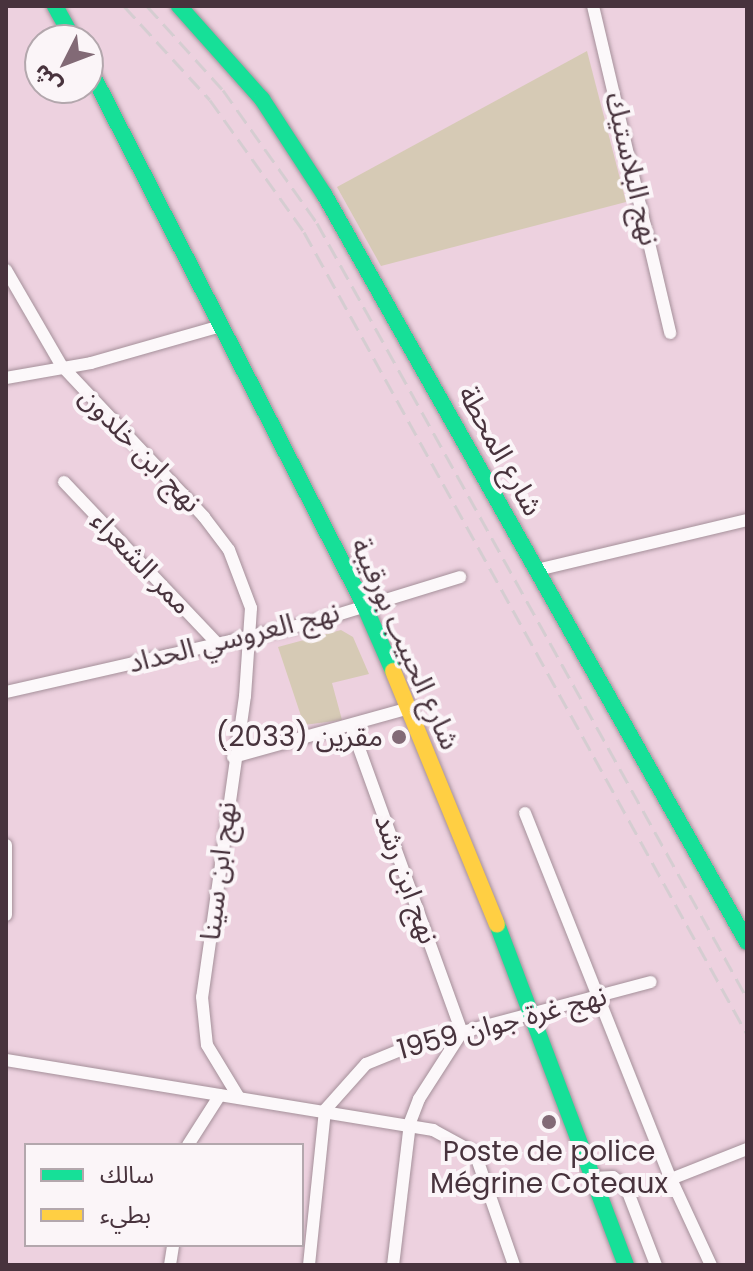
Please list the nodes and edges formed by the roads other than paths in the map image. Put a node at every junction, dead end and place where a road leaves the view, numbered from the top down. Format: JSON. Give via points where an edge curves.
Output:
{"nodes":[{"id":1,"x":55,"y":6,"type":"edge"},
{"id":2,"x":179,"y":6,"type":"edge"},
{"id":3,"x":593,"y":6,"type":"edge"},
{"id":4,"x":65,"y":24,"type":"edge"},
{"id":5,"x":104,"y":97,"type":"edge"},
{"id":6,"x":6,"y":270,"type":"edge"},
{"id":7,"x":221,"y":326,"type":"junction"},
{"id":8,"x":670,"y":333,"type":"dead end"},
{"id":9,"x":61,"y":365,"type":"junction"},
{"id":10,"x":6,"y":378,"type":"edge"},
{"id":11,"x":64,"y":482,"type":"dead end"},
{"id":12,"x":747,"y":520,"type":"edge"},
{"id":13,"x":537,"y":570,"type":"junction"},
{"id":14,"x":460,"y":577,"type":"dead end"},
{"id":15,"x":364,"y":605,"type":"junction"},
{"id":16,"x":252,"y":637,"type":"junction"},
{"id":17,"x":217,"y":643,"type":"junction"},
{"id":18,"x":6,"y":692,"type":"edge"},
{"id":19,"x":406,"y":709,"type":"junction"},
{"id":20,"x":351,"y":726,"type":"junction"},
{"id":21,"x":233,"y":757,"type":"junction"},
{"id":22,"x":525,"y":813,"type":"dead end"},
{"id":23,"x":6,"y":845,"type":"edge"},
{"id":24,"x":6,"y":915,"type":"edge"},
{"id":25,"x":747,"y":942,"type":"edge"},
{"id":26,"x":651,"y":982,"type":"dead end"},
{"id":27,"x":598,"y":996,"type":"junction"},
{"id":28,"x":529,"y":1013,"type":"junction"},
{"id":29,"x":462,"y":1032,"type":"junction"},
{"id":30,"x":6,"y":1060,"type":"edge"},
{"id":31,"x":220,"y":1095,"type":"junction"},
{"id":32,"x":238,"y":1096,"type":"junction"},
{"id":33,"x":325,"y":1110,"type":"junction"},
{"id":34,"x":410,"y":1123,"type":"junction"},
{"id":35,"x":189,"y":1143,"type":"edge"},
{"id":36,"x":747,"y":1149,"type":"edge"},
{"id":37,"x":593,"y":1178,"type":"junction"},
{"id":38,"x":671,"y":1179,"type":"junction"},
{"id":39,"x":309,"y":1265,"type":"edge"},
{"id":40,"x":393,"y":1265,"type":"edge"},
{"id":41,"x":514,"y":1265,"type":"edge"},
{"id":42,"x":626,"y":1265,"type":"edge"},
{"id":43,"x":656,"y":1265,"type":"edge"},
{"id":44,"x":711,"y":1265,"type":"edge"}],
"edges":[{"from":1,"to":4,"type":"street"},
{"from":2,"to":13,"type":"street","name":"شارع المحطة","via":[[262,99],[302,160]]},
{"from":3,"to":8,"type":"street","name":"نهج البلاستيك"},
{"from":5,"to":7,"type":"street","name":"شارع الحبيب بورقيبة"},
{"from":6,"to":9,"type":"street","name":"نهج ابن خلدون"},
{"from":7,"to":9,"type":"street","via":[[91,363]]},
{"from":7,"to":15,"type":"street","name":"شارع الحبيب بورقيبة"},
{"from":9,"to":10,"type":"street"},
{"from":9,"to":16,"type":"street","name":"نهج ابن خلدون","via":[[229,550],[251,608]]},
{"from":11,"to":17,"type":"street","name":"ممر الشعراء"},
{"from":12,"to":13,"type":"street"},
{"from":13,"to":25,"type":"street","name":"شارع المحطة"},
{"from":14,"to":15,"type":"street","name":"نهج العروسي الحداد"},
{"from":15,"to":16,"type":"street","name":"نهج العروسي الحداد"},
{"from":15,"to":19,"type":"street","name":"شارع الحبيب بورقيبة"},
{"from":16,"to":17,"type":"street","name":"نهج العروسي الحداد"},
{"from":16,"to":21,"type":"street","name":"نهج ابن سينا"},
{"from":17,"to":18,"type":"street","name":"نهج العروسي الحداد"},
{"from":19,"to":20,"type":"street"},
{"from":19,"to":28,"type":"street","name":"شارع الحبيب بورقيبة","via":[[458,822]]},
{"from":20,"to":21,"type":"street"},
{"from":20,"to":29,"type":"street","name":"نهج ابن رشد"},
{"from":21,"to":32,"type":"street","name":"نهج ابن سينا","via":[[202,997],[207,1045]]},
{"from":22,"to":27,"type":"street"},
{"from":23,"to":24,"type":"street"},
{"from":26,"to":27,"type":"street","name":"نهج غرة جوان 1959"},
{"from":27,"to":28,"type":"street","name":"نهج غرة جوان 1959"},
{"from":27,"to":38,"type":"street"},
{"from":28,"to":29,"type":"street","name":"نهج غرة جوان 1959"},
{"from":28,"to":37,"type":"street","name":"شارع الحبيب بورقيبة"},
{"from":29,"to":33,"type":"street","name":"نهج غرة جوان 1959","via":[[366,1064]]},
{"from":29,"to":34,"type":"street","via":[[423,1091]]},
{"from":30,"to":31,"type":"street"},
{"from":31,"to":32,"type":"street"},
{"from":31,"to":35,"type":"street"},
{"from":32,"to":33,"type":"street"},
{"from":33,"to":34,"type":"street"},
{"from":33,"to":39,"type":"street"},
{"from":34,"to":40,"type":"street"},
{"from":34,"to":41,"type":"street","via":[[475,1153]]},
{"from":36,"to":38,"type":"street"},
{"from":37,"to":42,"type":"street","name":"شارع الحبيب بورقيبة"},
{"from":37,"to":43,"type":"street","via":[[613,1177],[626,1187]]},
{"from":38,"to":44,"type":"street"}]}
